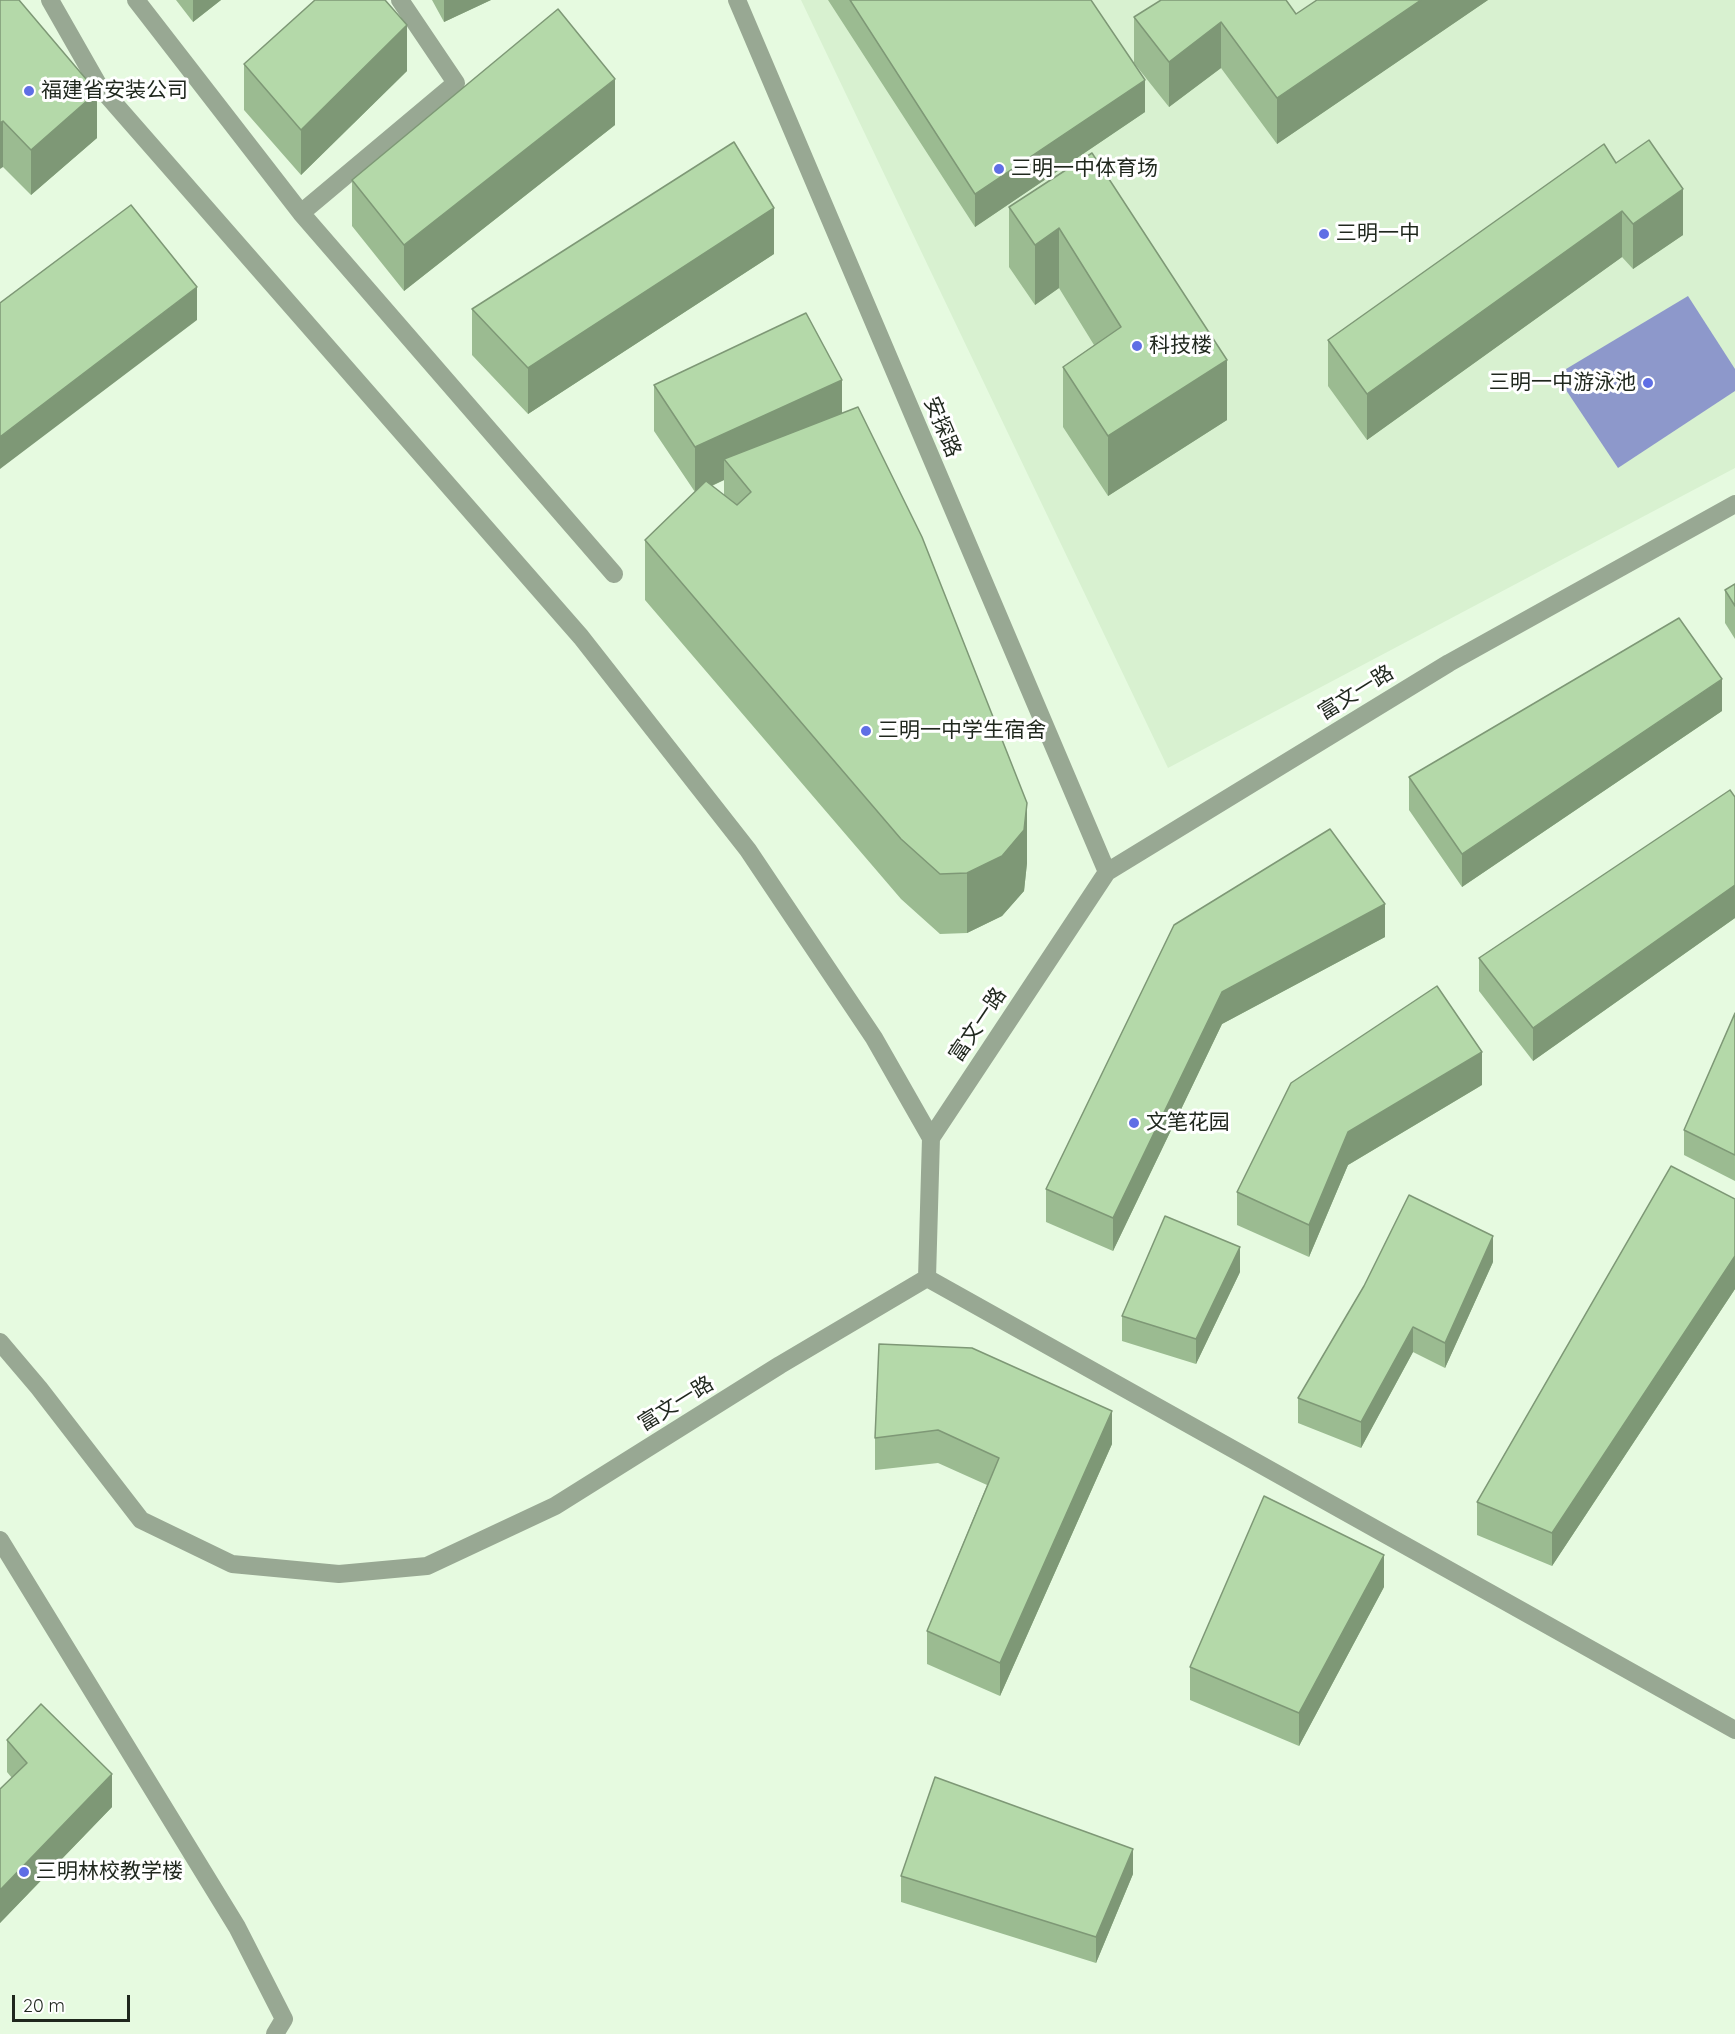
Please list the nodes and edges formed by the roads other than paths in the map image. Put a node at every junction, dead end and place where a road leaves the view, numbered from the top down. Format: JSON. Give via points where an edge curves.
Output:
{"nodes":[{"id":1,"x":50,"y":0,"type":"edge"},
{"id":2,"x":136,"y":0,"type":"edge"},
{"id":3,"x":400,"y":0,"type":"edge"},
{"id":4,"x":737,"y":0,"type":"edge"},
{"id":5,"x":301,"y":213,"type":"junction"},
{"id":6,"x":1735,"y":504,"type":"edge"},
{"id":7,"x":614,"y":574,"type":"dead end"},
{"id":8,"x":1107,"y":872,"type":"junction"},
{"id":9,"x":931,"y":1138,"type":"junction"},
{"id":10,"x":927,"y":1278,"type":"junction"},
{"id":11,"x":0,"y":1342,"type":"edge"},
{"id":12,"x":0,"y":1540,"type":"edge"},
{"id":13,"x":1735,"y":1730,"type":"edge"},
{"id":14,"x":275,"y":2034,"type":"edge"}],
"edges":[{"from":1,"to":9,"type":"street","via":[[99,86],[581,637],[748,850],[873,1038]]},
{"from":2,"to":5,"type":"street"},
{"from":3,"to":5,"type":"street","via":[[456,82]]},
{"from":4,"to":8,"type":"street","name":"安探路"},
{"from":5,"to":7,"type":"street"},
{"from":6,"to":8,"type":"street","name":"富文一路","via":[[1449,663]]},
{"from":8,"to":9,"type":"street","name":"富文一路"},
{"from":9,"to":10,"type":"street"},
{"from":10,"to":11,"type":"street","name":"富文一路","via":[[555,1506],[427,1566],[339,1574],[232,1564],[141,1520]]},
{"from":10,"to":13,"type":"street"},
{"from":12,"to":14,"type":"street","via":[[237,1927],[284,2019]]}]}
